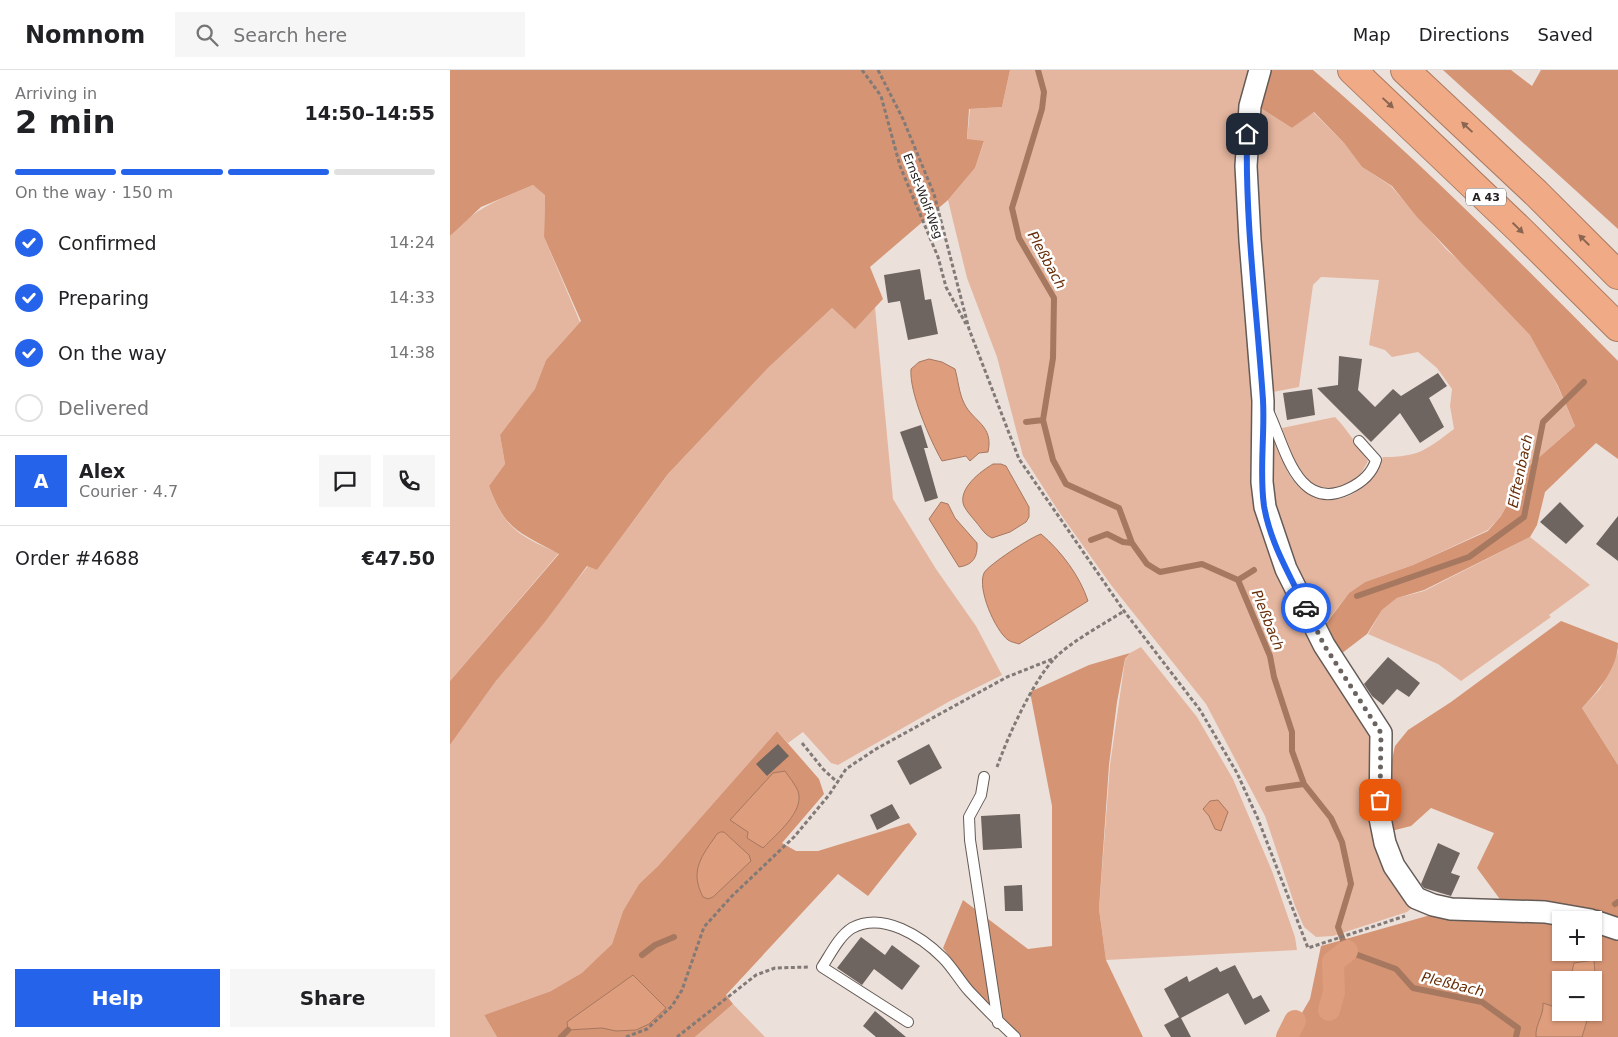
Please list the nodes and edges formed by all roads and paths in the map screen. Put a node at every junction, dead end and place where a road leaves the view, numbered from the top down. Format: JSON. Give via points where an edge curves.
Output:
{"nodes":[{"id":1,"x":862,"y":70,"type":"edge"},
{"id":2,"x":878,"y":70,"type":"edge"},
{"id":3,"x":1260,"y":70,"type":"edge"},
{"id":4,"x":1352,"y":70,"type":"edge"},
{"id":5,"x":1405,"y":70,"type":"edge"},
{"id":6,"x":1618,"y":275,"type":"edge"},
{"id":7,"x":1618,"y":327,"type":"edge"},
{"id":8,"x":969,"y":329,"type":"junction"},
{"id":9,"x":1263,"y":401,"type":"junction"},
{"id":10,"x":1360,"y":441,"type":"dead end"},
{"id":11,"x":1124,"y":611,"type":"junction"},
{"id":12,"x":1055,"y":658,"type":"junction"},
{"id":13,"x":802,"y":743,"type":"dead end"},
{"id":14,"x":997,"y":767,"type":"dead end"},
{"id":15,"x":984,"y":777,"type":"dead end"},
{"id":16,"x":837,"y":782,"type":"junction"},
{"id":17,"x":1433,"y":905,"type":"junction"},
{"id":18,"x":1552,"y":913,"type":"edge"},
{"id":19,"x":1602,"y":923,"type":"edge"},
{"id":20,"x":1618,"y":929,"type":"edge"},
{"id":21,"x":822,"y":967,"type":"junction"},
{"id":22,"x":908,"y":1022,"type":"dead end"},
{"id":23,"x":998,"y":1023,"type":"junction"},
{"id":24,"x":626,"y":1037,"type":"edge"},
{"id":25,"x":677,"y":1037,"type":"edge"},
{"id":26,"x":1014,"y":1037,"type":"edge"}],
"edges":[{"from":1,"to":8,"type":"path","name":"Ernst-Wolf-Weg","via":[[881,96],[900,166],[938,257],[946,286]]},
{"from":2,"to":8,"type":"path","via":[[903,119],[934,194]]},
{"from":3,"to":9,"type":"street","via":[[1250,106],[1246,166]]},
{"from":4,"to":7,"type":"highway","number":"A 43","one_way":true},
{"from":6,"to":5,"type":"highway","number":"A 43","one_way":true},
{"from":8,"to":11,"type":"path","via":[[1019,458]]},
{"from":9,"to":10,"type":"lane","via":[[1278,428],[1288,463],[1301,483],[1317,492],[1336,495],[1361,483],[1376,460]]},
{"from":9,"to":17,"type":"street","via":[[1264,507],[1275,540],[1324,645],[1381,733],[1380,818],[1385,843],[1394,866],[1416,898]]},
{"from":11,"to":12,"type":"path"},
{"from":11,"to":17,"type":"path","via":[[1200,710],[1237,773],[1308,948]]},
{"from":12,"to":14,"type":"path","via":[[1037,683]]},
{"from":12,"to":16,"type":"path","via":[[1007,677],[876,749],[846,769]]},
{"from":13,"to":16,"type":"path"},
{"from":15,"to":23,"type":"lane","via":[[981,795],[969,817],[970,840]]},
{"from":16,"to":24,"type":"path","via":[[794,837],[704,927],[682,990],[672,1006],[647,1029]]},
{"from":17,"to":18,"type":"street","via":[[1451,909]]},
{"from":19,"to":20,"type":"street"},
{"from":21,"to":22,"type":"lane"},
{"from":21,"to":23,"type":"lane","via":[[851,928],[868,922],[891,925],[914,935],[944,958]]},
{"from":21,"to":25,"type":"path","via":[[775,968],[756,975]]},
{"from":23,"to":26,"type":"lane"}]}
